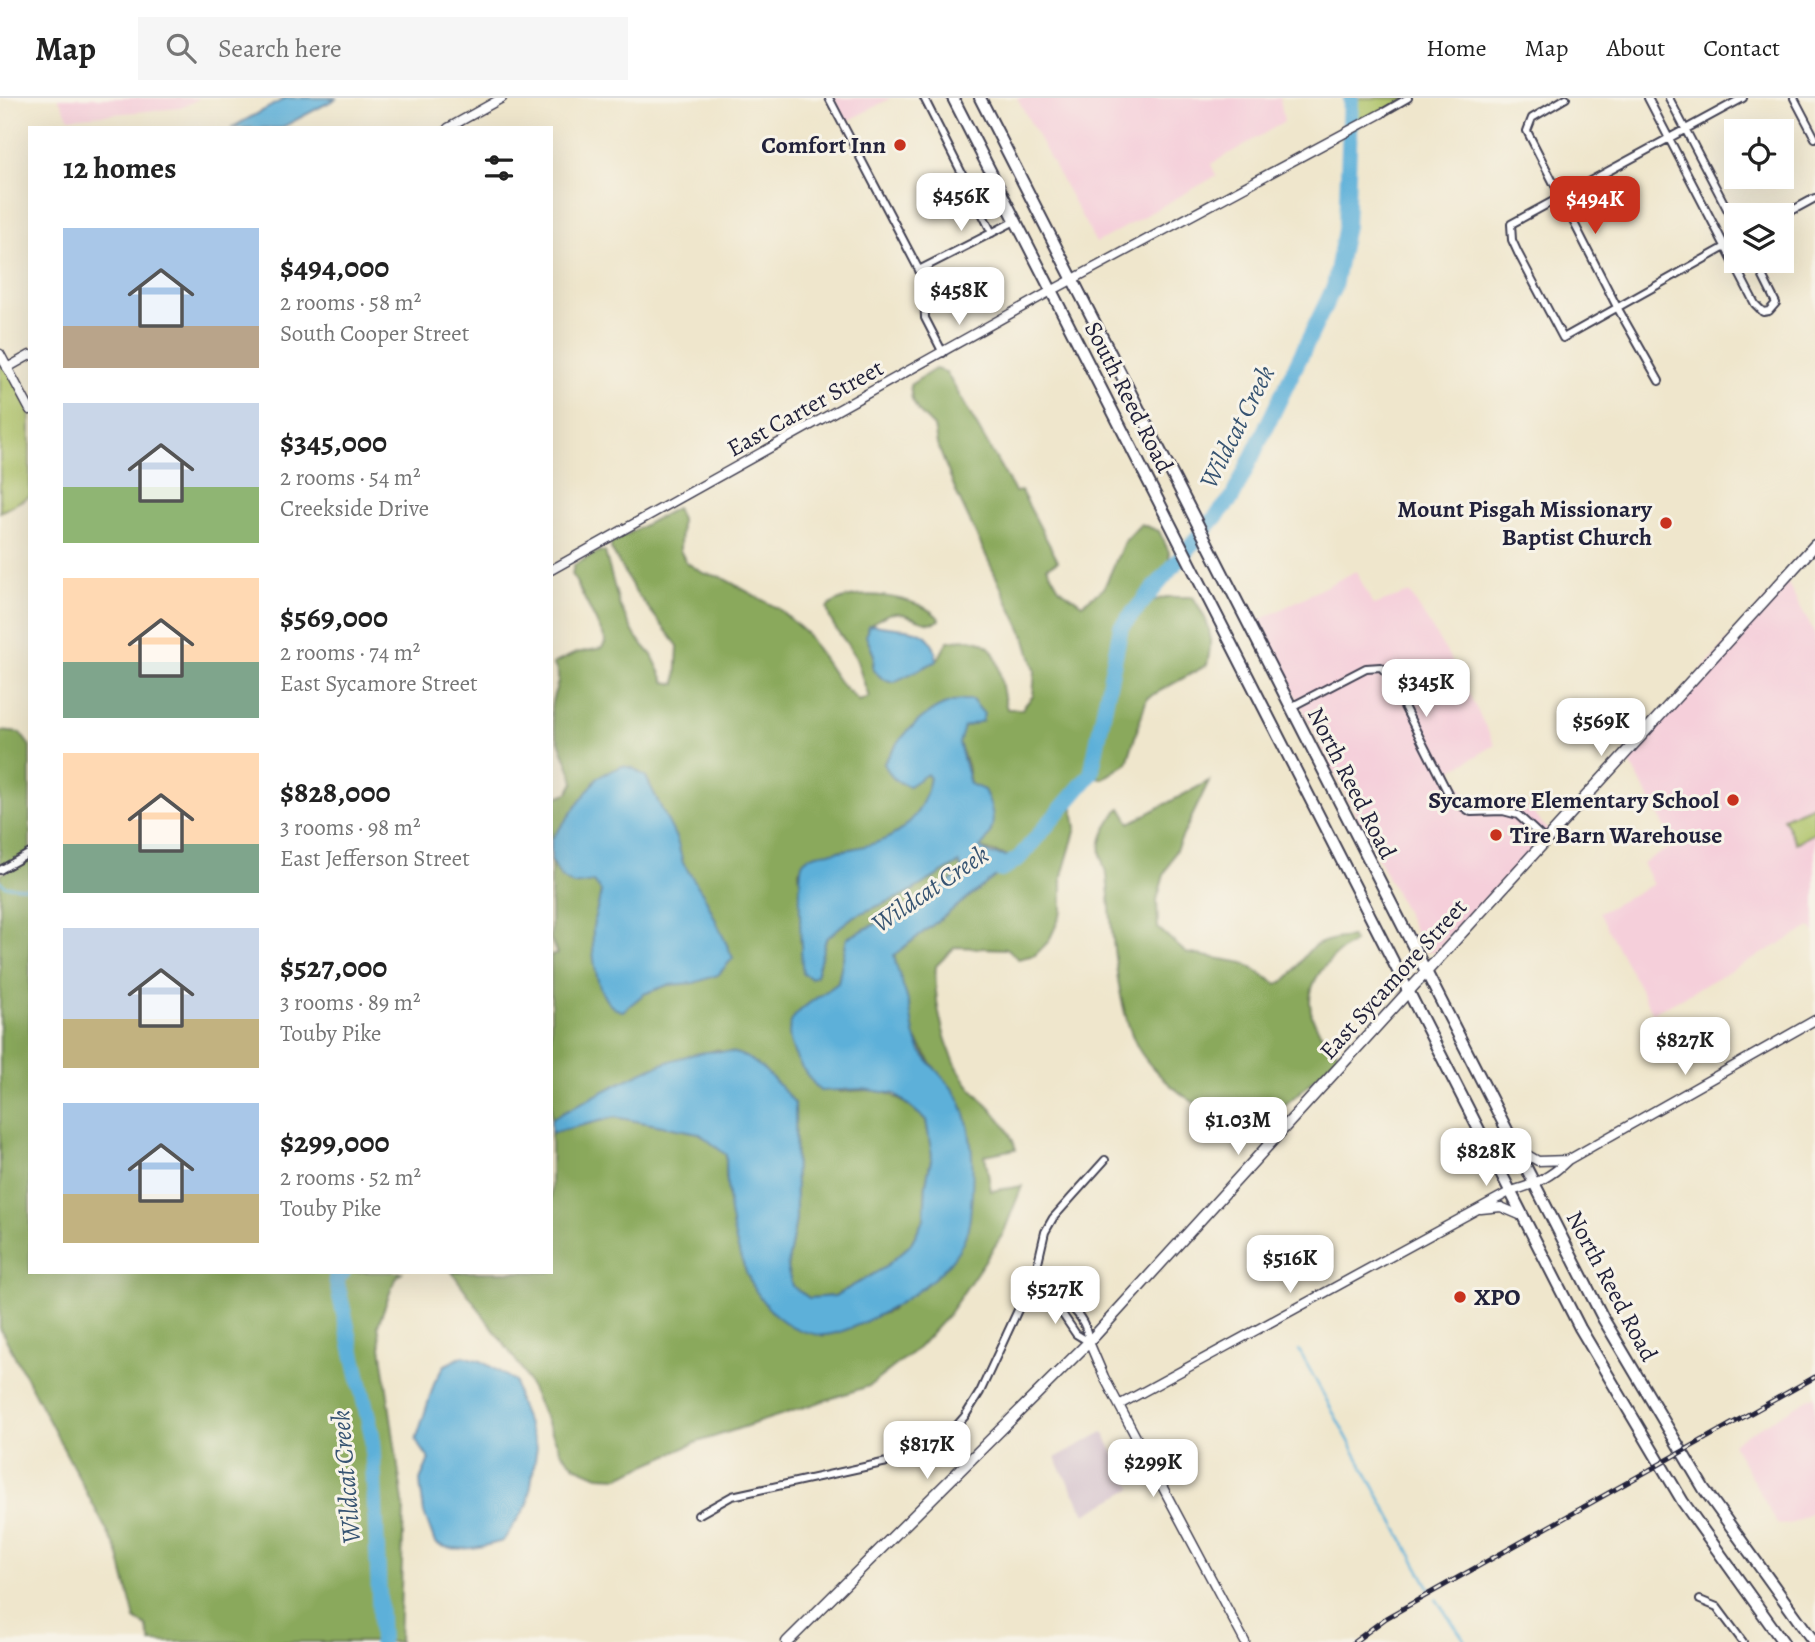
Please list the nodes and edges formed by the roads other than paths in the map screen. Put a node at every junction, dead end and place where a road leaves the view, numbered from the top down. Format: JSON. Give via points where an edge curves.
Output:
{"nodes":[{"id":1,"x":502,"y":98,"type":"edge"},
{"id":2,"x":829,"y":98,"type":"edge"},
{"id":3,"x":924,"y":98,"type":"edge"},
{"id":4,"x":953,"y":98,"type":"edge"},
{"id":5,"x":980,"y":98,"type":"edge"},
{"id":6,"x":1409,"y":98,"type":"edge"},
{"id":7,"x":1566,"y":98,"type":"edge"},
{"id":8,"x":1648,"y":98,"type":"edge"},
{"id":9,"x":1670,"y":98,"type":"edge"},
{"id":10,"x":1744,"y":98,"type":"edge"},
{"id":11,"x":1794,"y":98,"type":"edge"},
{"id":12,"x":1382,"y":113,"type":"joint"},
{"id":13,"x":452,"y":126,"type":"edge"},
{"id":14,"x":1686,"y":130,"type":"junction"},
{"id":15,"x":1815,"y":138,"type":"edge"},
{"id":16,"x":1670,"y":139,"type":"junction"},
{"id":17,"x":1560,"y":198,"type":"junction"},
{"id":18,"x":1815,"y":198,"type":"edge"},
{"id":19,"x":1724,"y":203,"type":"edge"},
{"id":20,"x":1794,"y":209,"type":"edge"},
{"id":21,"x":1015,"y":221,"type":"junction"},
{"id":22,"x":992,"y":233,"type":"junction"},
{"id":23,"x":1724,"y":243,"type":"edge"},
{"id":24,"x":1724,"y":248,"type":"edge"},
{"id":25,"x":919,"y":270,"type":"junction"},
{"id":26,"x":1739,"y":273,"type":"edge"},
{"id":27,"x":1761,"y":273,"type":"edge"},
{"id":28,"x":1073,"y":279,"type":"junction"},
{"id":29,"x":1051,"y":292,"type":"junction"},
{"id":30,"x":1617,"y":307,"type":"junction"},
{"id":31,"x":943,"y":352,"type":"junction"},
{"id":32,"x":0,"y":354,"type":"edge"},
{"id":33,"x":28,"y":356,"type":"edge"},
{"id":34,"x":4,"y":370,"type":"edge"},
{"id":35,"x":1660,"y":382,"type":"dead end"},
{"id":36,"x":28,"y":407,"type":"edge"},
{"id":37,"x":1815,"y":545,"type":"edge"},
{"id":38,"x":553,"y":569,"type":"edge"},
{"id":39,"x":1290,"y":707,"type":"junction"},
{"id":40,"x":1268,"y":716,"type":"joint"},
{"id":41,"x":1546,"y":841,"type":"junction"},
{"id":42,"x":28,"y":854,"type":"edge"},
{"id":43,"x":0,"y":870,"type":"edge"},
{"id":44,"x":1426,"y":974,"type":"junction"},
{"id":45,"x":1410,"y":992,"type":"junction"},
{"id":46,"x":1815,"y":1020,"type":"edge"},
{"id":47,"x":1516,"y":1148,"type":"junction"},
{"id":48,"x":1105,"y":1160,"type":"dead end"},
{"id":49,"x":1568,"y":1160,"type":"junction"},
{"id":50,"x":1535,"y":1185,"type":"junction"},
{"id":51,"x":1511,"y":1191,"type":"junction"},
{"id":52,"x":1475,"y":1210,"type":"junction"},
{"id":53,"x":1525,"y":1219,"type":"junction"},
{"id":54,"x":1030,"y":1284,"type":"junction"},
{"id":55,"x":1025,"y":1296,"type":"junction"},
{"id":56,"x":1089,"y":1342,"type":"junction"},
{"id":57,"x":1119,"y":1405,"type":"junction"},
{"id":58,"x":698,"y":1514,"type":"dead end"},
{"id":59,"x":1700,"y":1600,"type":"dead end"},
{"id":60,"x":788,"y":1642,"type":"edge"},
{"id":61,"x":1245,"y":1642,"type":"edge"},
{"id":62,"x":1743,"y":1642,"type":"edge"},
{"id":63,"x":1783,"y":1642,"type":"edge"},
{"id":64,"x":1814,"y":1642,"type":"edge"}],
"edges":[{"from":1,"to":13,"type":"street"},
{"from":2,"to":25,"type":"street"},
{"from":3,"to":22,"type":"street"},
{"from":4,"to":21,"type":"main road","name":"South Reed Road"},
{"from":5,"to":28,"type":"main road","name":"South Reed Road"},
{"from":6,"to":12,"type":"street","name":"East Carter Street"},
{"from":7,"to":17,"type":"street","via":[[1532,118],[1527,131]]},
{"from":8,"to":16,"type":"street"},
{"from":9,"to":14,"type":"street"},
{"from":10,"to":14,"type":"street"},
{"from":11,"to":15,"type":"street"},
{"from":12,"to":28,"type":"street","name":"East Carter Street"},
{"from":14,"to":16,"type":"street"},
{"from":14,"to":19,"type":"street"},
{"from":16,"to":17,"type":"street"},
{"from":16,"to":23,"type":"street"},
{"from":17,"to":30,"type":"street"},
{"from":17,"to":30,"type":"street","via":[[1511,224],[1518,253],[1563,338]]},
{"from":18,"to":20,"type":"street"},
{"from":21,"to":22,"type":"street"},
{"from":21,"to":29,"type":"main road","name":"South Reed Road"},
{"from":22,"to":25,"type":"street"},
{"from":24,"to":30,"type":"street"},
{"from":25,"to":31,"type":"street","via":[[925,318]]},
{"from":26,"to":27,"type":"street","via":[[1763,312],[1776,303]]},
{"from":28,"to":29,"type":"street","name":"East Carter Street"},
{"from":28,"to":39,"type":"main road","name":"South Reed Road"},
{"from":29,"to":31,"type":"street","name":"East Carter Street"},
{"from":29,"to":40,"type":"main road","name":"South Reed Road"},
{"from":30,"to":35,"type":"street"},
{"from":31,"to":38,"type":"street","name":"East Carter Street"},
{"from":32,"to":34,"type":"street"},
{"from":33,"to":34,"type":"street"},
{"from":34,"to":36,"type":"street"},
{"from":37,"to":41,"type":"main road","name":"East Sycamore Street"},
{"from":39,"to":41,"type":"street","via":[[1366,668],[1381,667],[1451,799],[1471,812],[1518,815]]},
{"from":39,"to":44,"type":"main road","name":"North Reed Road"},
{"from":40,"to":45,"type":"main road","name":"North Reed Road"},
{"from":41,"to":44,"type":"main road","name":"East Sycamore Street"},
{"from":42,"to":43,"type":"street"},
{"from":44,"to":45,"type":"main road","name":"East Sycamore Street"},
{"from":44,"to":47,"type":"main road","name":"North Reed Road"},
{"from":45,"to":51,"type":"main road","name":"North Reed Road"},
{"from":45,"to":56,"type":"main road","name":"East Sycamore Street"},
{"from":46,"to":49,"type":"street"},
{"from":47,"to":49,"type":"street","via":[[1538,1161]]},
{"from":47,"to":50,"type":"main road","name":"North Reed Road"},
{"from":48,"to":54,"type":"street","via":[[1053,1218]]},
{"from":49,"to":50,"type":"street"},
{"from":50,"to":51,"type":"street"},
{"from":50,"to":64,"type":"main road","name":"North Reed Road","via":[[1604,1320],[1681,1452]]},
{"from":51,"to":52,"type":"street"},
{"from":51,"to":53,"type":"main road","name":"North Reed Road"},
{"from":52,"to":53,"type":"street","via":[[1501,1207]]},
{"from":52,"to":57,"type":"street"},
{"from":53,"to":63,"type":"main road","name":"North Reed Road","via":[[1580,1328],[1659,1464]]},
{"from":54,"to":55,"type":"street"},
{"from":54,"to":56,"type":"street","via":[[1067,1301],[1082,1320]]},
{"from":55,"to":56,"type":"street","via":[[1061,1312],[1076,1335]]},
{"from":55,"to":58,"type":"street","via":[[980,1392],[952,1432],[930,1448],[873,1466],[732,1496]]},
{"from":56,"to":57,"type":"street"},
{"from":56,"to":60,"type":"main road","name":"East Sycamore Street"},
{"from":57,"to":61,"type":"street"},
{"from":59,"to":62,"type":"street","via":[[1717,1607]]}]}
